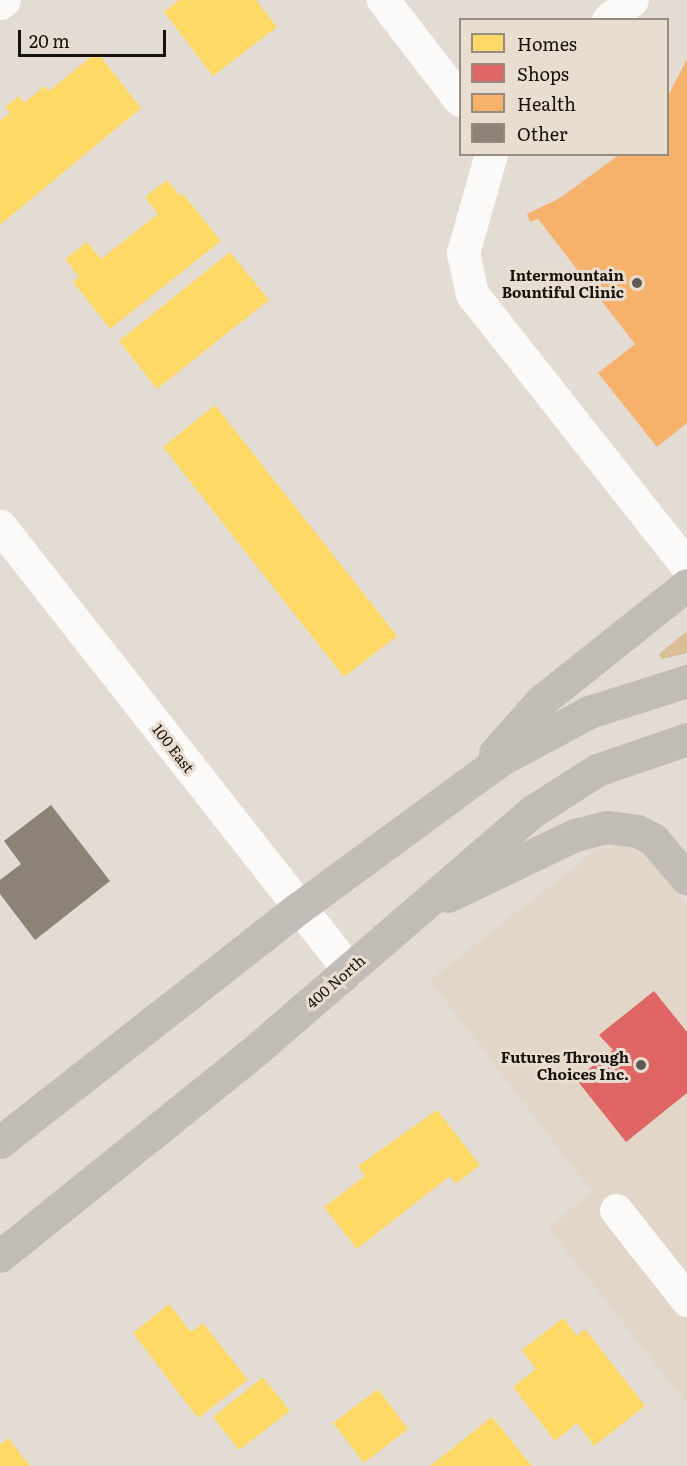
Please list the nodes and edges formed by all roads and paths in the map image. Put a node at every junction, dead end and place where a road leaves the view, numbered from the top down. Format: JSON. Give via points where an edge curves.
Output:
{"nodes":[{"id":1,"x":4,"y":0,"type":"edge"},
{"id":2,"x":382,"y":0,"type":"edge"},
{"id":3,"x":633,"y":0,"type":"edge"},
{"id":4,"x":0,"y":3,"type":"edge"},
{"id":5,"x":610,"y":18,"type":"edge"},
{"id":6,"x":459,"y":99,"type":"edge"},
{"id":7,"x":490,"y":156,"type":"edge"},
{"id":8,"x":0,"y":526,"type":"edge"},
{"id":9,"x":687,"y":566,"type":"edge"},
{"id":10,"x":687,"y":585,"type":"edge"},
{"id":11,"x":687,"y":681,"type":"edge"},
{"id":12,"x":687,"y":739,"type":"edge"},
{"id":13,"x":457,"y":791,"type":"junction"},
{"id":14,"x":687,"y":879,"type":"edge"},
{"id":15,"x":300,"y":907,"type":"junction"},
{"id":16,"x":409,"y":915,"type":"junction"},
{"id":17,"x":349,"y":970,"type":"junction"},
{"id":18,"x":0,"y":1142,"type":"edge"},
{"id":19,"x":616,"y":1210,"type":"dead end"},
{"id":20,"x":0,"y":1256,"type":"edge"},
{"id":21,"x":687,"y":1300,"type":"edge"}],
"edges":[{"from":1,"to":4,"type":"street"},
{"from":2,"to":6,"type":"street"},
{"from":3,"to":5,"type":"street"},
{"from":7,"to":9,"type":"street","via":[[463,253],[472,294]]},
{"from":8,"to":15,"type":"street","name":"100 East"},
{"from":10,"to":13,"type":"main road","via":[[541,701]]},
{"from":11,"to":13,"type":"main road","via":[[634,695],[546,732]]},
{"from":12,"to":16,"type":"main road","name":"400 North","via":[[632,755],[564,789]]},
{"from":13,"to":15,"type":"main road"},
{"from":14,"to":16,"type":"main road","via":[[653,839],[637,831],[606,827],[575,835]]},
{"from":15,"to":17,"type":"street","name":"100 East"},
{"from":15,"to":18,"type":"main road"},
{"from":16,"to":17,"type":"main road","name":"400 North"},
{"from":17,"to":20,"type":"main road","name":"400 North","via":[[157,1132]]},
{"from":19,"to":21,"type":"street"}]}
